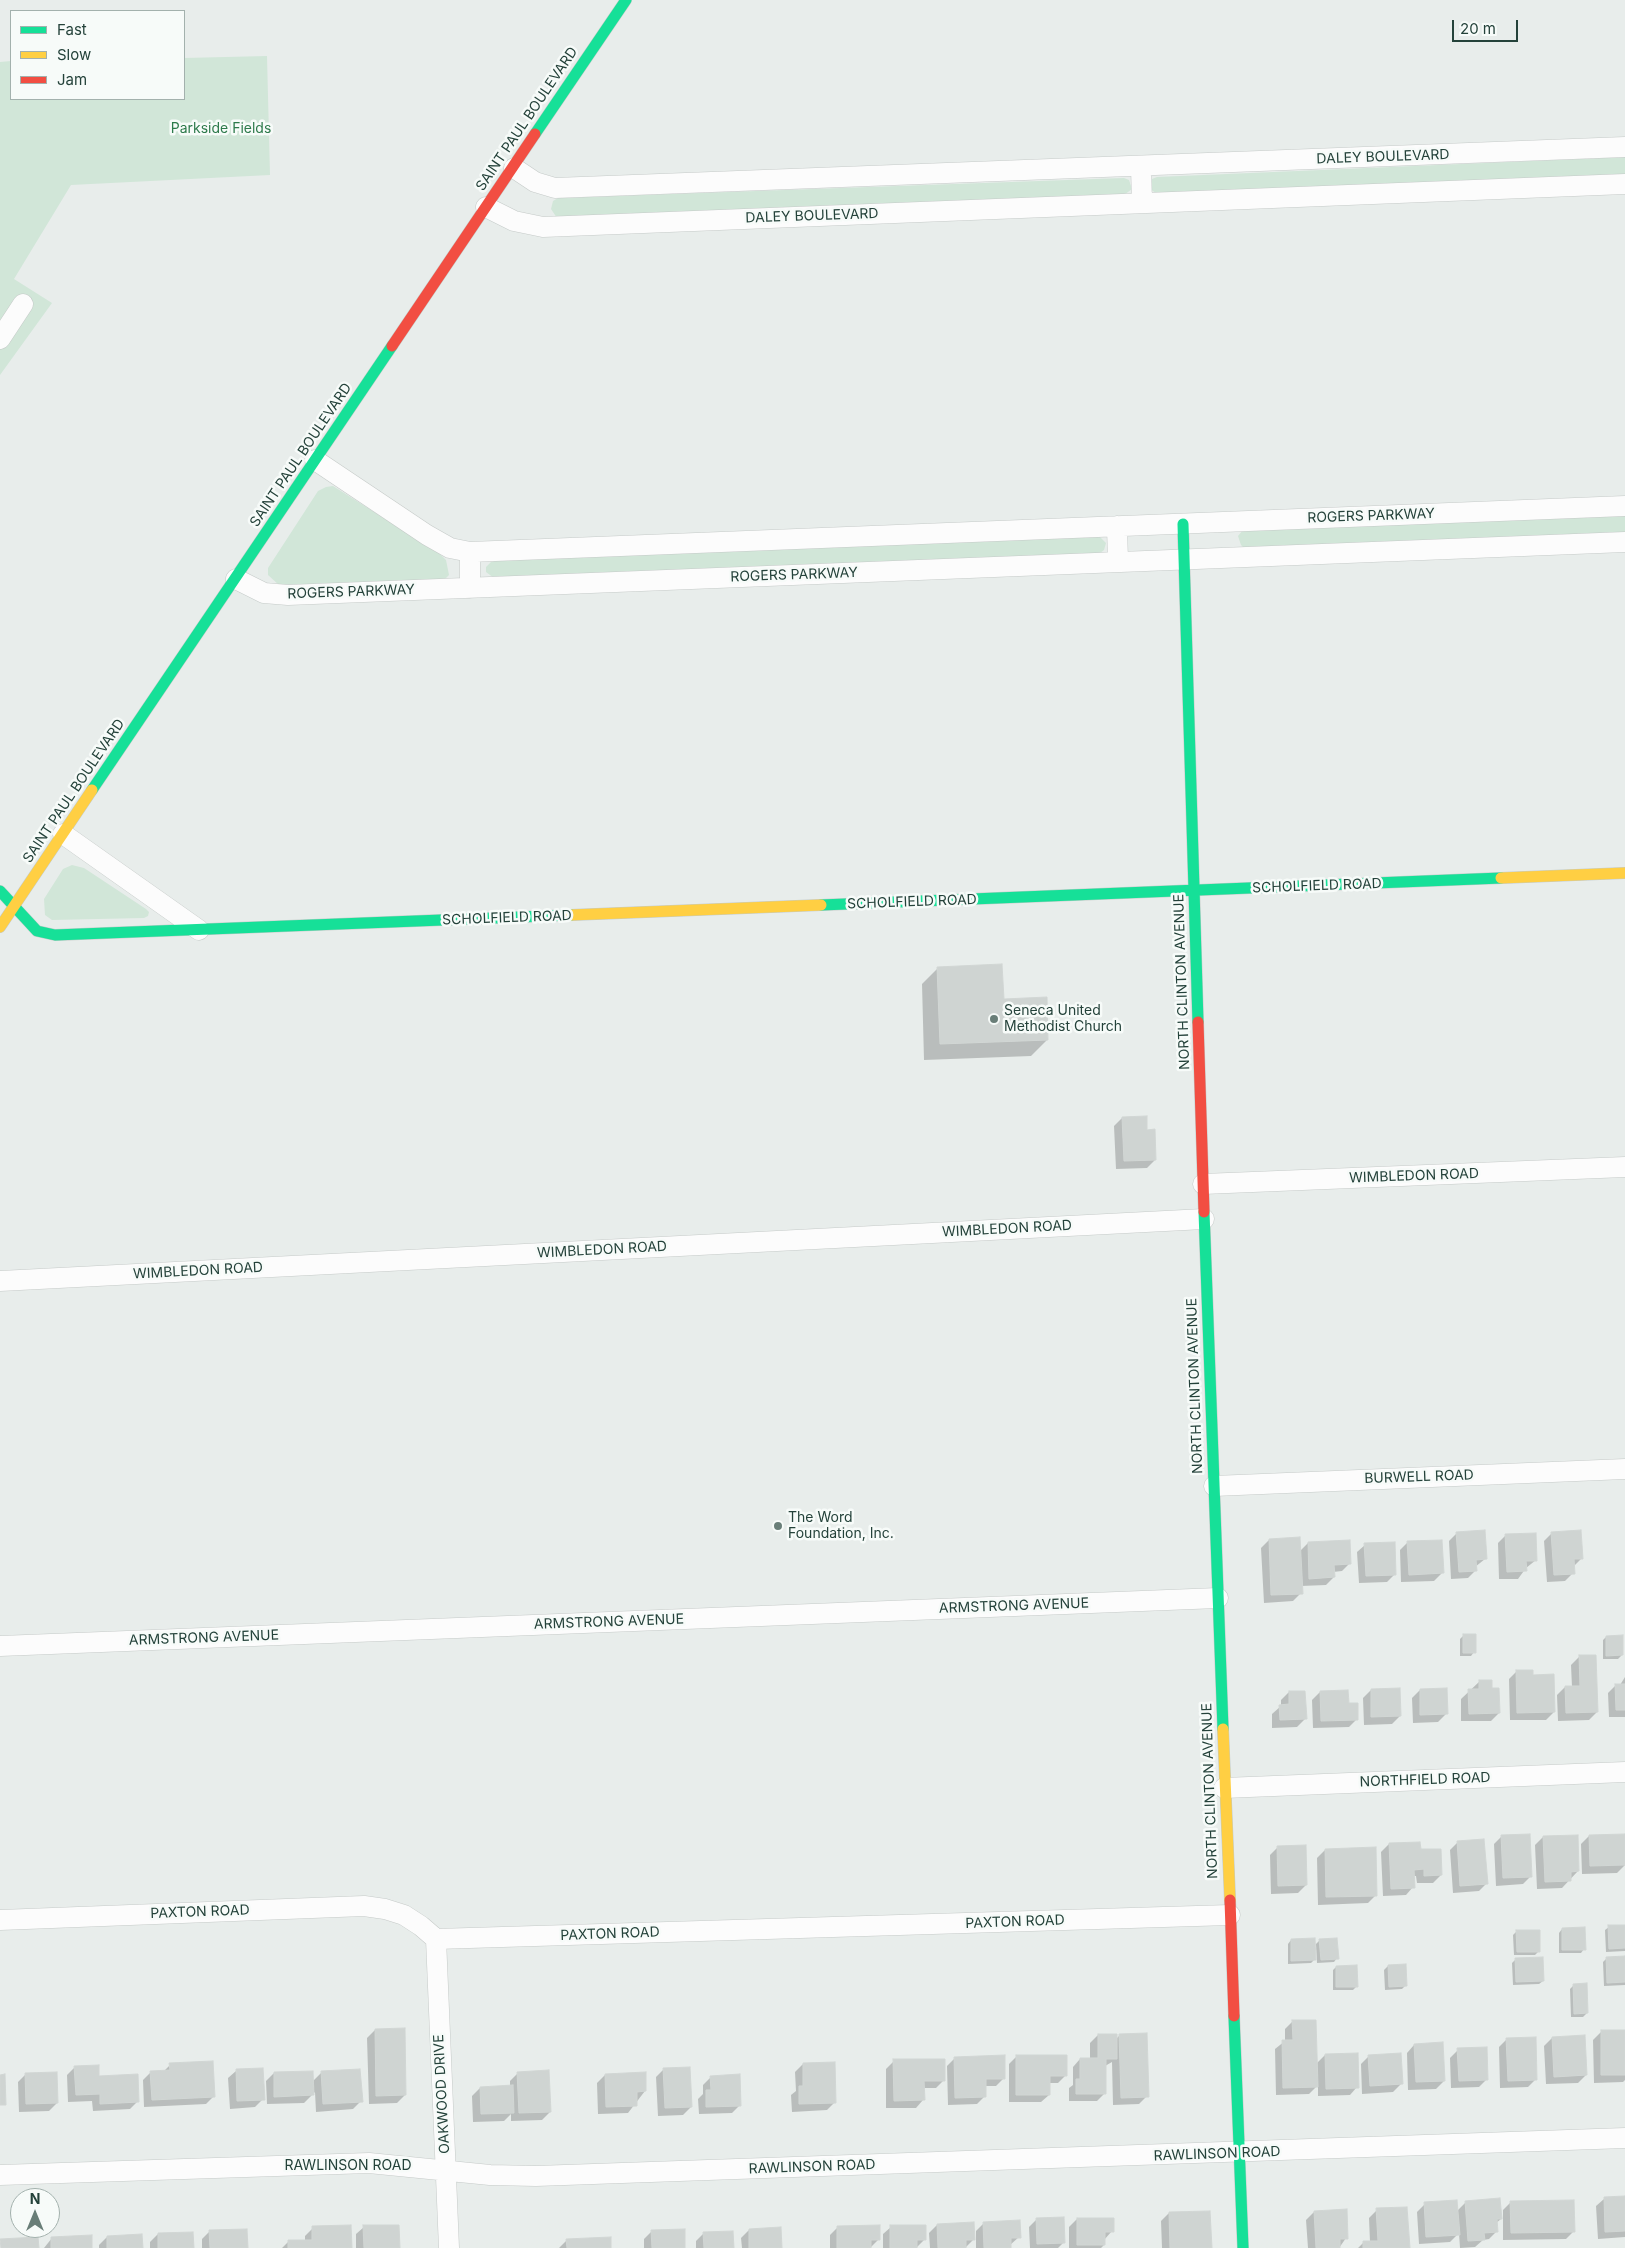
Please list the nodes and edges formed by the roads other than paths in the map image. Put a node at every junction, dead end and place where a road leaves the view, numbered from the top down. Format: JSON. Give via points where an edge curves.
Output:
{"nodes":[{"id":1,"x":626,"y":0,"type":"edge"},
{"id":2,"x":1625,"y":147,"type":"edge"},
{"id":3,"x":1140,"y":167,"type":"junction"},
{"id":4,"x":514,"y":168,"type":"junction"},
{"id":5,"x":1625,"y":184,"type":"edge"},
{"id":6,"x":1142,"y":203,"type":"junction"},
{"id":7,"x":486,"y":206,"type":"junction"},
{"id":8,"x":23,"y":304,"type":"dead end"},
{"id":9,"x":0,"y":339,"type":"edge"},
{"id":10,"x":315,"y":460,"type":"junction"},
{"id":11,"x":1625,"y":506,"type":"edge"},
{"id":12,"x":1183,"y":524,"type":"junction"},
{"id":13,"x":1117,"y":526,"type":"junction"},
{"id":14,"x":1625,"y":542,"type":"edge"},
{"id":15,"x":470,"y":552,"type":"junction"},
{"id":16,"x":1184,"y":560,"type":"junction"},
{"id":17,"x":1118,"y":562,"type":"junction"},
{"id":18,"x":236,"y":579,"type":"junction"},
{"id":19,"x":470,"y":588,"type":"junction"},
{"id":20,"x":63,"y":834,"type":"junction"},
{"id":21,"x":1625,"y":873,"type":"edge"},
{"id":22,"x":0,"y":891,"type":"edge"},
{"id":23,"x":1194,"y":891,"type":"junction"},
{"id":24,"x":14,"y":906,"type":"junction"},
{"id":25,"x":0,"y":927,"type":"edge"},
{"id":26,"x":199,"y":930,"type":"junction"},
{"id":27,"x":1625,"y":1168,"type":"edge"},
{"id":28,"x":1203,"y":1184,"type":"junction"},
{"id":29,"x":1204,"y":1219,"type":"junction"},
{"id":30,"x":0,"y":1281,"type":"edge"},
{"id":31,"x":1625,"y":1469,"type":"edge"},
{"id":32,"x":1214,"y":1486,"type":"junction"},
{"id":33,"x":1218,"y":1598,"type":"junction"},
{"id":34,"x":0,"y":1646,"type":"edge"},
{"id":35,"x":1625,"y":1772,"type":"edge"},
{"id":36,"x":1224,"y":1788,"type":"junction"},
{"id":37,"x":1230,"y":1915,"type":"junction"},
{"id":38,"x":0,"y":1920,"type":"edge"},
{"id":39,"x":436,"y":1940,"type":"junction"},
{"id":40,"x":1625,"y":2138,"type":"edge"},
{"id":41,"x":1239,"y":2153,"type":"junction"},
{"id":42,"x":446,"y":2171,"type":"junction"},
{"id":43,"x":0,"y":2175,"type":"edge"},
{"id":44,"x":449,"y":2248,"type":"edge"},
{"id":45,"x":1243,"y":2248,"type":"edge"}],
"edges":[{"from":1,"to":4,"type":"street","name":"SAINT PAUL BOULEVARD"},
{"from":2,"to":3,"type":"street","name":"DALEY BOULEVARD"},
{"from":3,"to":4,"type":"street","name":"DALEY BOULEVARD","via":[[555,188],[535,182]]},
{"from":3,"to":6,"type":"street"},
{"from":4,"to":7,"type":"street","name":"SAINT PAUL BOULEVARD"},
{"from":5,"to":6,"type":"street","name":"DALEY BOULEVARD"},
{"from":6,"to":7,"type":"street","name":"DALEY BOULEVARD","via":[[543,227],[514,221]]},
{"from":7,"to":10,"type":"street","name":"SAINT PAUL BOULEVARD"},
{"from":8,"to":9,"type":"street"},
{"from":10,"to":15,"type":"street","name":"ROGERS PARKWAY","via":[[427,535],[450,548]]},
{"from":10,"to":18,"type":"street","name":"SAINT PAUL BOULEVARD"},
{"from":11,"to":12,"type":"street","name":"ROGERS PARKWAY"},
{"from":12,"to":13,"type":"street","name":"ROGERS PARKWAY"},
{"from":12,"to":16,"type":"street","name":"NORTH CLINTON AVENUE"},
{"from":13,"to":15,"type":"street","name":"ROGERS PARKWAY"},
{"from":13,"to":17,"type":"street"},
{"from":14,"to":16,"type":"street","name":"ROGERS PARKWAY"},
{"from":15,"to":19,"type":"street"},
{"from":16,"to":17,"type":"street","name":"ROGERS PARKWAY"},
{"from":16,"to":23,"type":"street","name":"NORTH CLINTON AVENUE"},
{"from":17,"to":19,"type":"street","name":"ROGERS PARKWAY"},
{"from":18,"to":19,"type":"street","name":"ROGERS PARKWAY","via":[[264,593],[288,595]]},
{"from":18,"to":20,"type":"street","name":"SAINT PAUL BOULEVARD"},
{"from":20,"to":24,"type":"street","name":"SAINT PAUL BOULEVARD"},
{"from":20,"to":26,"type":"street"},
{"from":21,"to":23,"type":"street","name":"SCHOLFIELD ROAD"},
{"from":22,"to":24,"type":"street","name":"SCHOLFIELD ROAD"},
{"from":23,"to":26,"type":"street","name":"SCHOLFIELD ROAD"},
{"from":23,"to":28,"type":"street","name":"NORTH CLINTON AVENUE"},
{"from":24,"to":25,"type":"street","name":"SAINT PAUL BOULEVARD"},
{"from":24,"to":26,"type":"street","name":"SCHOLFIELD ROAD","via":[[37,931],[55,935]]},
{"from":27,"to":28,"type":"street","name":"WIMBLEDON ROAD"},
{"from":28,"to":29,"type":"street","name":"NORTH CLINTON AVENUE"},
{"from":29,"to":30,"type":"street","name":"WIMBLEDON ROAD"},
{"from":29,"to":32,"type":"street","name":"NORTH CLINTON AVENUE"},
{"from":31,"to":32,"type":"street","name":"BURWELL ROAD"},
{"from":32,"to":33,"type":"street","name":"NORTH CLINTON AVENUE"},
{"from":33,"to":34,"type":"street","name":"ARMSTRONG AVENUE"},
{"from":33,"to":36,"type":"street","name":"NORTH CLINTON AVENUE"},
{"from":35,"to":36,"type":"street","name":"NORTHFIELD ROAD"},
{"from":36,"to":37,"type":"street","name":"NORTH CLINTON AVENUE"},
{"from":37,"to":39,"type":"street","name":"PAXTON ROAD"},
{"from":37,"to":41,"type":"street","name":"NORTH CLINTON AVENUE"},
{"from":38,"to":39,"type":"street","name":"PAXTON ROAD","via":[[364,1906],[404,1915]]},
{"from":39,"to":42,"type":"street","name":"OAKWOOD DRIVE"},
{"from":40,"to":41,"type":"street","name":"RAWLINSON ROAD"},
{"from":41,"to":42,"type":"street","name":"RAWLINSON ROAD","via":[[536,2176]]},
{"from":41,"to":45,"type":"street","name":"NORTH CLINTON AVENUE"},
{"from":42,"to":43,"type":"street","name":"RAWLINSON ROAD","via":[[369,2164]]},
{"from":42,"to":44,"type":"street","name":"OAKWOOD DRIVE"}]}
